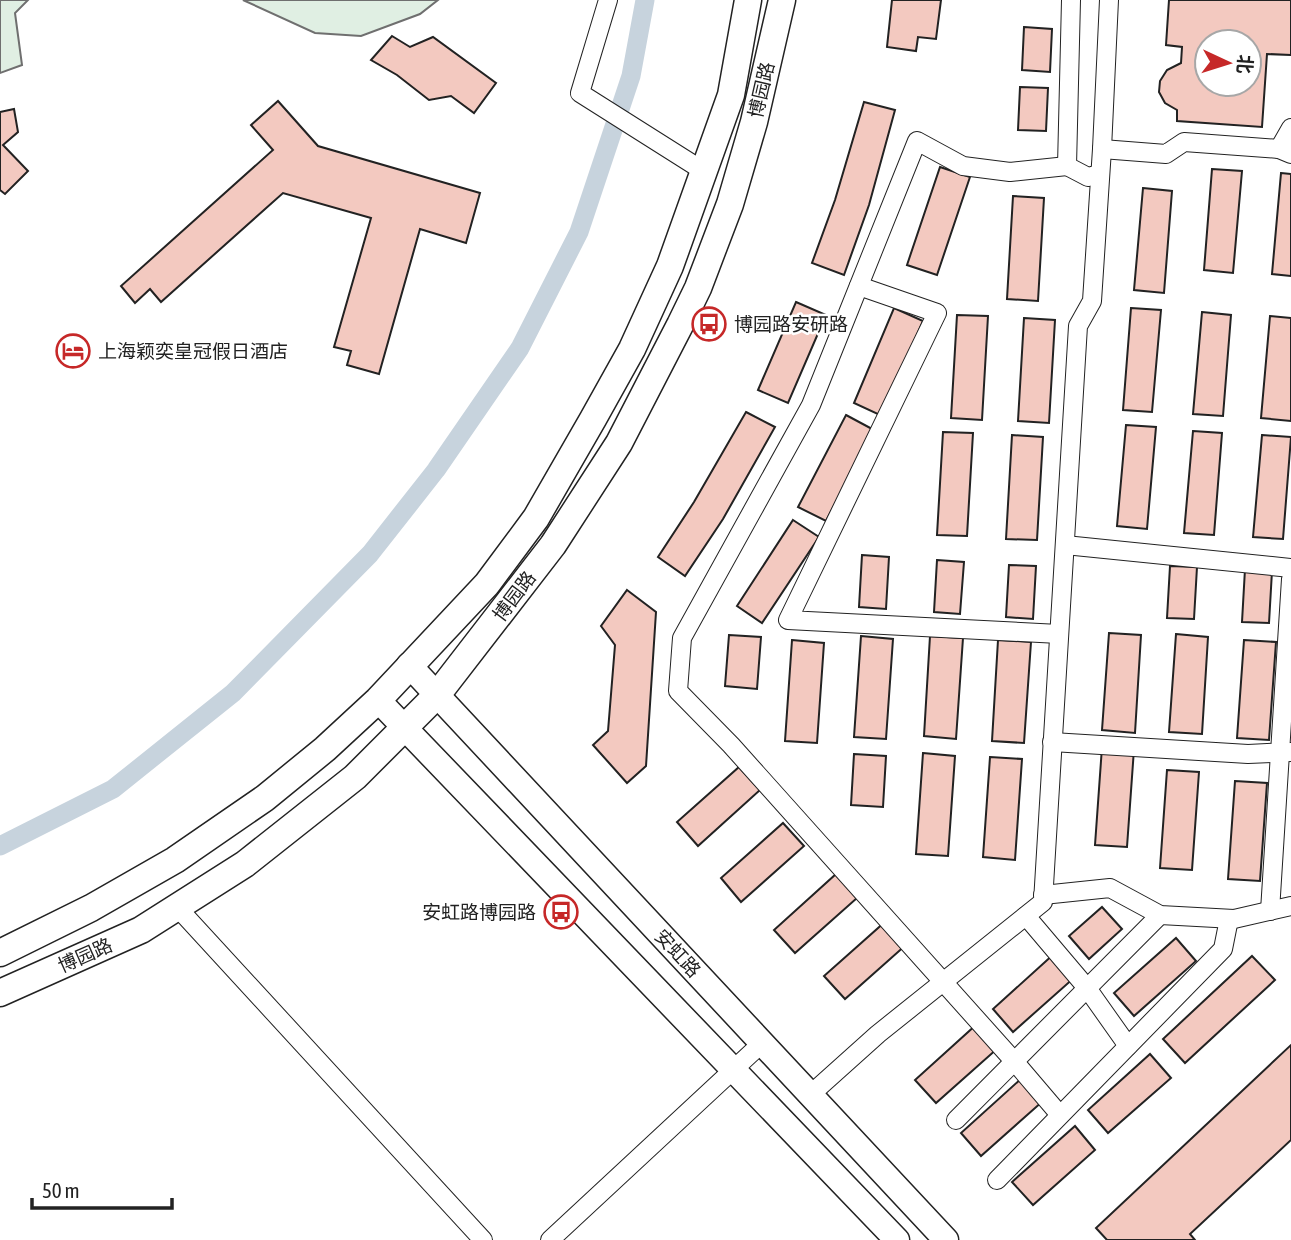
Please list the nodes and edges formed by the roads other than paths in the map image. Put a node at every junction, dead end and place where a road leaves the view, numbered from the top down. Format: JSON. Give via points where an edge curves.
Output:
{"nodes":[{"id":1,"x":608,"y":0,"type":"edge"},
{"id":2,"x":748,"y":0,"type":"edge"},
{"id":3,"x":782,"y":0,"type":"edge"},
{"id":4,"x":1071,"y":0,"type":"edge"},
{"id":5,"x":1109,"y":0,"type":"edge"},
{"id":6,"x":1291,"y":128,"type":"edge"},
{"id":7,"x":1102,"y":149,"type":"junction"},
{"id":8,"x":1285,"y":151,"type":"edge"},
{"id":9,"x":1067,"y":166,"type":"junction"},
{"id":10,"x":705,"y":172,"type":"junction"},
{"id":11,"x":1100,"y":174,"type":"junction"},
{"id":12,"x":859,"y":286,"type":"junction"},
{"id":13,"x":1065,"y":545,"type":"junction"},
{"id":14,"x":1291,"y":568,"type":"edge"},
{"id":15,"x":1291,"y":579,"type":"edge"},
{"id":16,"x":1059,"y":634,"type":"junction"},
{"id":17,"x":409,"y":665,"type":"junction"},
{"id":18,"x":437,"y":695,"type":"junction"},
{"id":19,"x":378,"y":700,"type":"junction"},
{"id":20,"x":405,"y":728,"type":"junction"},
{"id":21,"x":1052,"y":742,"type":"junction"},
{"id":22,"x":1285,"y":752,"type":"edge"},
{"id":23,"x":1043,"y":895,"type":"junction"},
{"id":24,"x":1291,"y":906,"type":"edge"},
{"id":25,"x":177,"y":907,"type":"junction"},
{"id":26,"x":1270,"y":911,"type":"junction"},
{"id":27,"x":1160,"y":915,"type":"junction"},
{"id":28,"x":1026,"y":916,"type":"junction"},
{"id":29,"x":1229,"y":919,"type":"junction"},
{"id":30,"x":0,"y":953,"type":"edge"},
{"id":31,"x":943,"y":982,"type":"junction"},
{"id":32,"x":1087,"y":988,"type":"junction"},
{"id":33,"x":0,"y":993,"type":"edge"},
{"id":34,"x":762,"y":1043,"type":"junction"},
{"id":35,"x":1128,"y":1046,"type":"junction"},
{"id":36,"x":1014,"y":1061,"type":"junction"},
{"id":37,"x":734,"y":1070,"type":"junction"},
{"id":38,"x":810,"y":1095,"type":"junction"},
{"id":39,"x":1060,"y":1115,"type":"junction"},
{"id":40,"x":956,"y":1120,"type":"dead end"},
{"id":41,"x":997,"y":1180,"type":"dead end"},
{"id":42,"x":483,"y":1240,"type":"edge"},
{"id":43,"x":550,"y":1240,"type":"edge"},
{"id":44,"x":897,"y":1240,"type":"edge"},
{"id":45,"x":946,"y":1240,"type":"edge"}],
"edges":[{"from":1,"to":10,"type":"street","via":[[580,93]]},
{"from":2,"to":10,"type":"main road","name":"博园路","via":[[731,95]]},
{"from":3,"to":18,"type":"main road","name":"博园路","via":[[730,204],[680,325],[619,443],[553,545]]},
{"from":4,"to":9,"type":"street"},
{"from":5,"to":7,"type":"street"},
{"from":6,"to":8,"type":"street"},
{"from":7,"to":8,"type":"street","via":[[1166,154],[1184,142]]},
{"from":7,"to":11,"type":"street"},
{"from":9,"to":11,"type":"street","via":[[1087,177]]},
{"from":9,"to":12,"type":"street","via":[[1010,172],[963,166],[917,141]]},
{"from":10,"to":17,"type":"main road","name":"博园路","via":[[632,349],[537,517],[487,584]]},
{"from":11,"to":13,"type":"street","via":[[1092,301],[1078,326]]},
{"from":12,"to":16,"type":"street","via":[[937,313],[788,620]]},
{"from":12,"to":31,"type":"street","via":[[811,405],[682,638],[678,691]]},
{"from":13,"to":14,"type":"street"},
{"from":13,"to":16,"type":"street"},
{"from":15,"to":22,"type":"street"},
{"from":16,"to":21,"type":"street"},
{"from":17,"to":18,"type":"main road","name":"安虹路"},
{"from":17,"to":19,"type":"main road","name":"博园路"},
{"from":18,"to":20,"type":"main road","name":"博园路"},
{"from":18,"to":34,"type":"main road","name":"安虹路"},
{"from":19,"to":20,"type":"main road","name":"安虹路"},
{"from":19,"to":30,"type":"main road","name":"博园路","via":[[265,798],[174,860]]},
{"from":20,"to":25,"type":"main road","name":"博园路","via":[[355,777],[245,864]]},
{"from":20,"to":37,"type":"main road","name":"安虹路"},
{"from":21,"to":22,"type":"street","via":[[1236,754]]},
{"from":21,"to":23,"type":"street"},
{"from":22,"to":26,"type":"street"},
{"from":23,"to":27,"type":"street","via":[[1110,888]]},
{"from":23,"to":28,"type":"street","via":[[1043,902]]},
{"from":24,"to":26,"type":"street"},
{"from":25,"to":33,"type":"main road","name":"博园路","via":[[141,930]]},
{"from":25,"to":42,"type":"street"},
{"from":26,"to":29,"type":"street"},
{"from":27,"to":29,"type":"street"},
{"from":27,"to":32,"type":"street"},
{"from":28,"to":31,"type":"street"},
{"from":28,"to":32,"type":"street"},
{"from":29,"to":35,"type":"street","via":[[1223,949]]},
{"from":31,"to":36,"type":"street"},
{"from":31,"to":38,"type":"street"},
{"from":32,"to":35,"type":"street"},
{"from":32,"to":36,"type":"street"},
{"from":34,"to":37,"type":"street"},
{"from":34,"to":38,"type":"main road","name":"安虹路"},
{"from":35,"to":39,"type":"street"},
{"from":36,"to":39,"type":"street"},
{"from":36,"to":40,"type":"street"},
{"from":37,"to":43,"type":"street"},
{"from":37,"to":44,"type":"main road","name":"安虹路"},
{"from":38,"to":45,"type":"main road","name":"安虹路"},
{"from":39,"to":41,"type":"street"}]}
